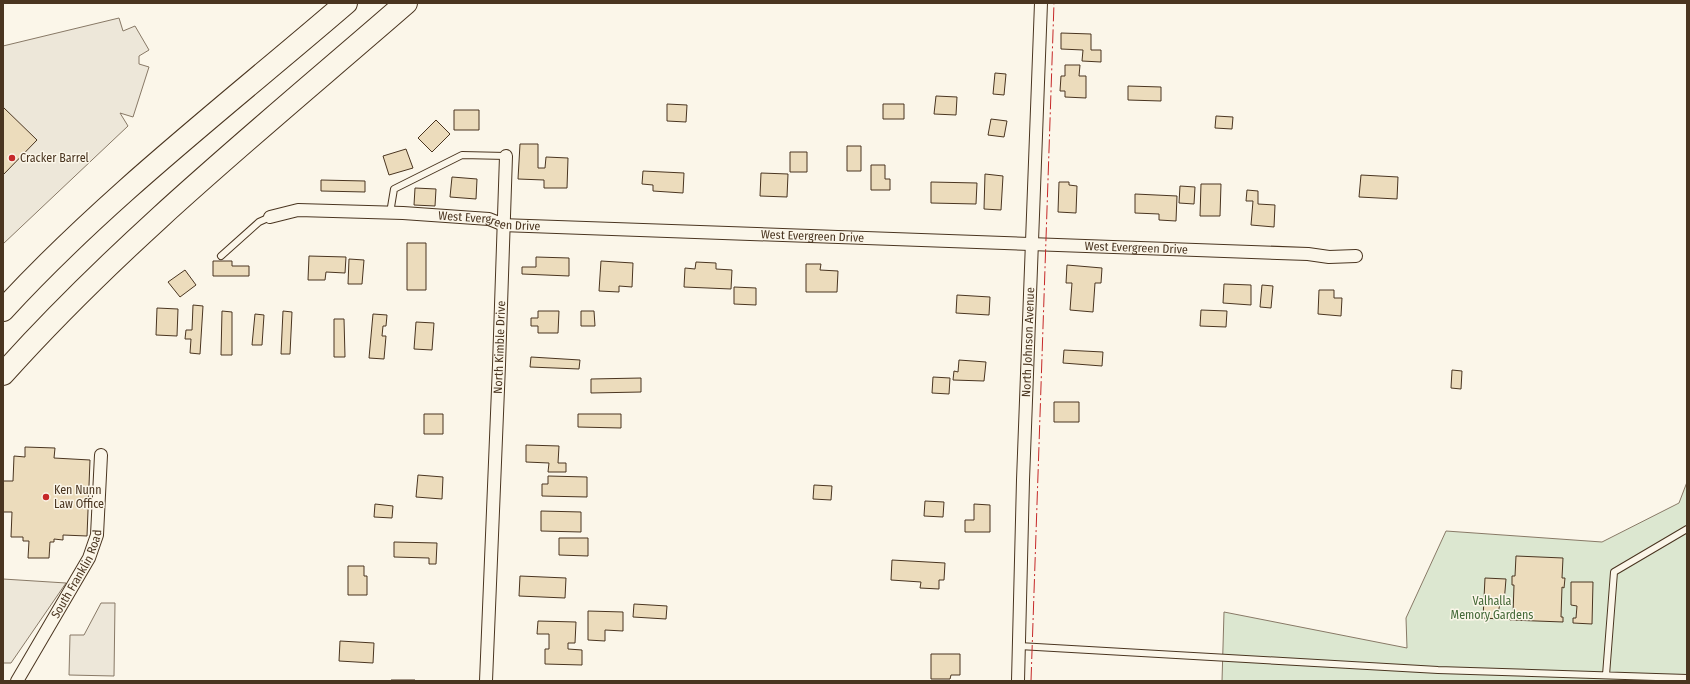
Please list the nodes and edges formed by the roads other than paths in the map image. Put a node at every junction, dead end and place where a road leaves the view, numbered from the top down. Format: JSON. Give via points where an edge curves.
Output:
{"nodes":[{"id":1,"x":346,"y":3,"type":"edge"},
{"id":2,"x":406,"y":3,"type":"edge"},
{"id":3,"x":1041,"y":3,"type":"edge"},
{"id":4,"x":506,"y":156,"type":"joint"},
{"id":5,"x":390,"y":213,"type":"junction"},
{"id":6,"x":270,"y":217,"type":"joint"},
{"id":7,"x":504,"y":225,"type":"junction"},
{"id":8,"x":1032,"y":244,"type":"junction"},
{"id":9,"x":221,"y":256,"type":"dead end"},
{"id":10,"x":1356,"y":256,"type":"dead end"},
{"id":11,"x":3,"y":310,"type":"edge"},
{"id":12,"x":3,"y":374,"type":"edge"},
{"id":13,"x":101,"y":455,"type":"dead end"},
{"id":14,"x":1687,"y":529,"type":"edge"},
{"id":15,"x":1019,"y":646,"type":"junction"},
{"id":16,"x":1606,"y":675,"type":"junction"},
{"id":17,"x":1687,"y":678,"type":"edge"},
{"id":18,"x":17,"y":681,"type":"edge"},
{"id":19,"x":486,"y":681,"type":"edge"},
{"id":20,"x":1018,"y":681,"type":"edge"}],
"edges":[{"from":1,"to":11,"type":"highway","via":[[123,192]]},
{"from":2,"to":12,"type":"highway","via":[[143,232],[71,302]]},
{"from":3,"to":8,"type":"street","name":"North Johnson Avenue"},
{"from":4,"to":5,"type":"lane","name":"North Kimble Drive","via":[[462,156],[394,189]]},
{"from":4,"to":7,"type":"street","name":"North Kimble Drive"},
{"from":5,"to":6,"type":"street","name":"West Evergreen Drive","via":[[298,210]]},
{"from":5,"to":7,"type":"street","name":"West Evergreen Drive","via":[[489,220]]},
{"from":6,"to":9,"type":"lane","via":[[259,222]]},
{"from":7,"to":8,"type":"street","name":"West Evergreen Drive"},
{"from":7,"to":19,"type":"street","name":"North Kimble Drive"},
{"from":8,"to":10,"type":"street","name":"West Evergreen Drive"},
{"from":8,"to":15,"type":"street","name":"North Johnson Avenue"},
{"from":13,"to":18,"type":"street","name":"South Franklin Road","via":[[97,534],[89,558]]},
{"from":14,"to":16,"type":"lane","via":[[1614,572]]},
{"from":15,"to":16,"type":"lane","via":[[1438,670]]},
{"from":15,"to":20,"type":"street","name":"North Johnson Avenue"},
{"from":16,"to":17,"type":"lane"}]}
